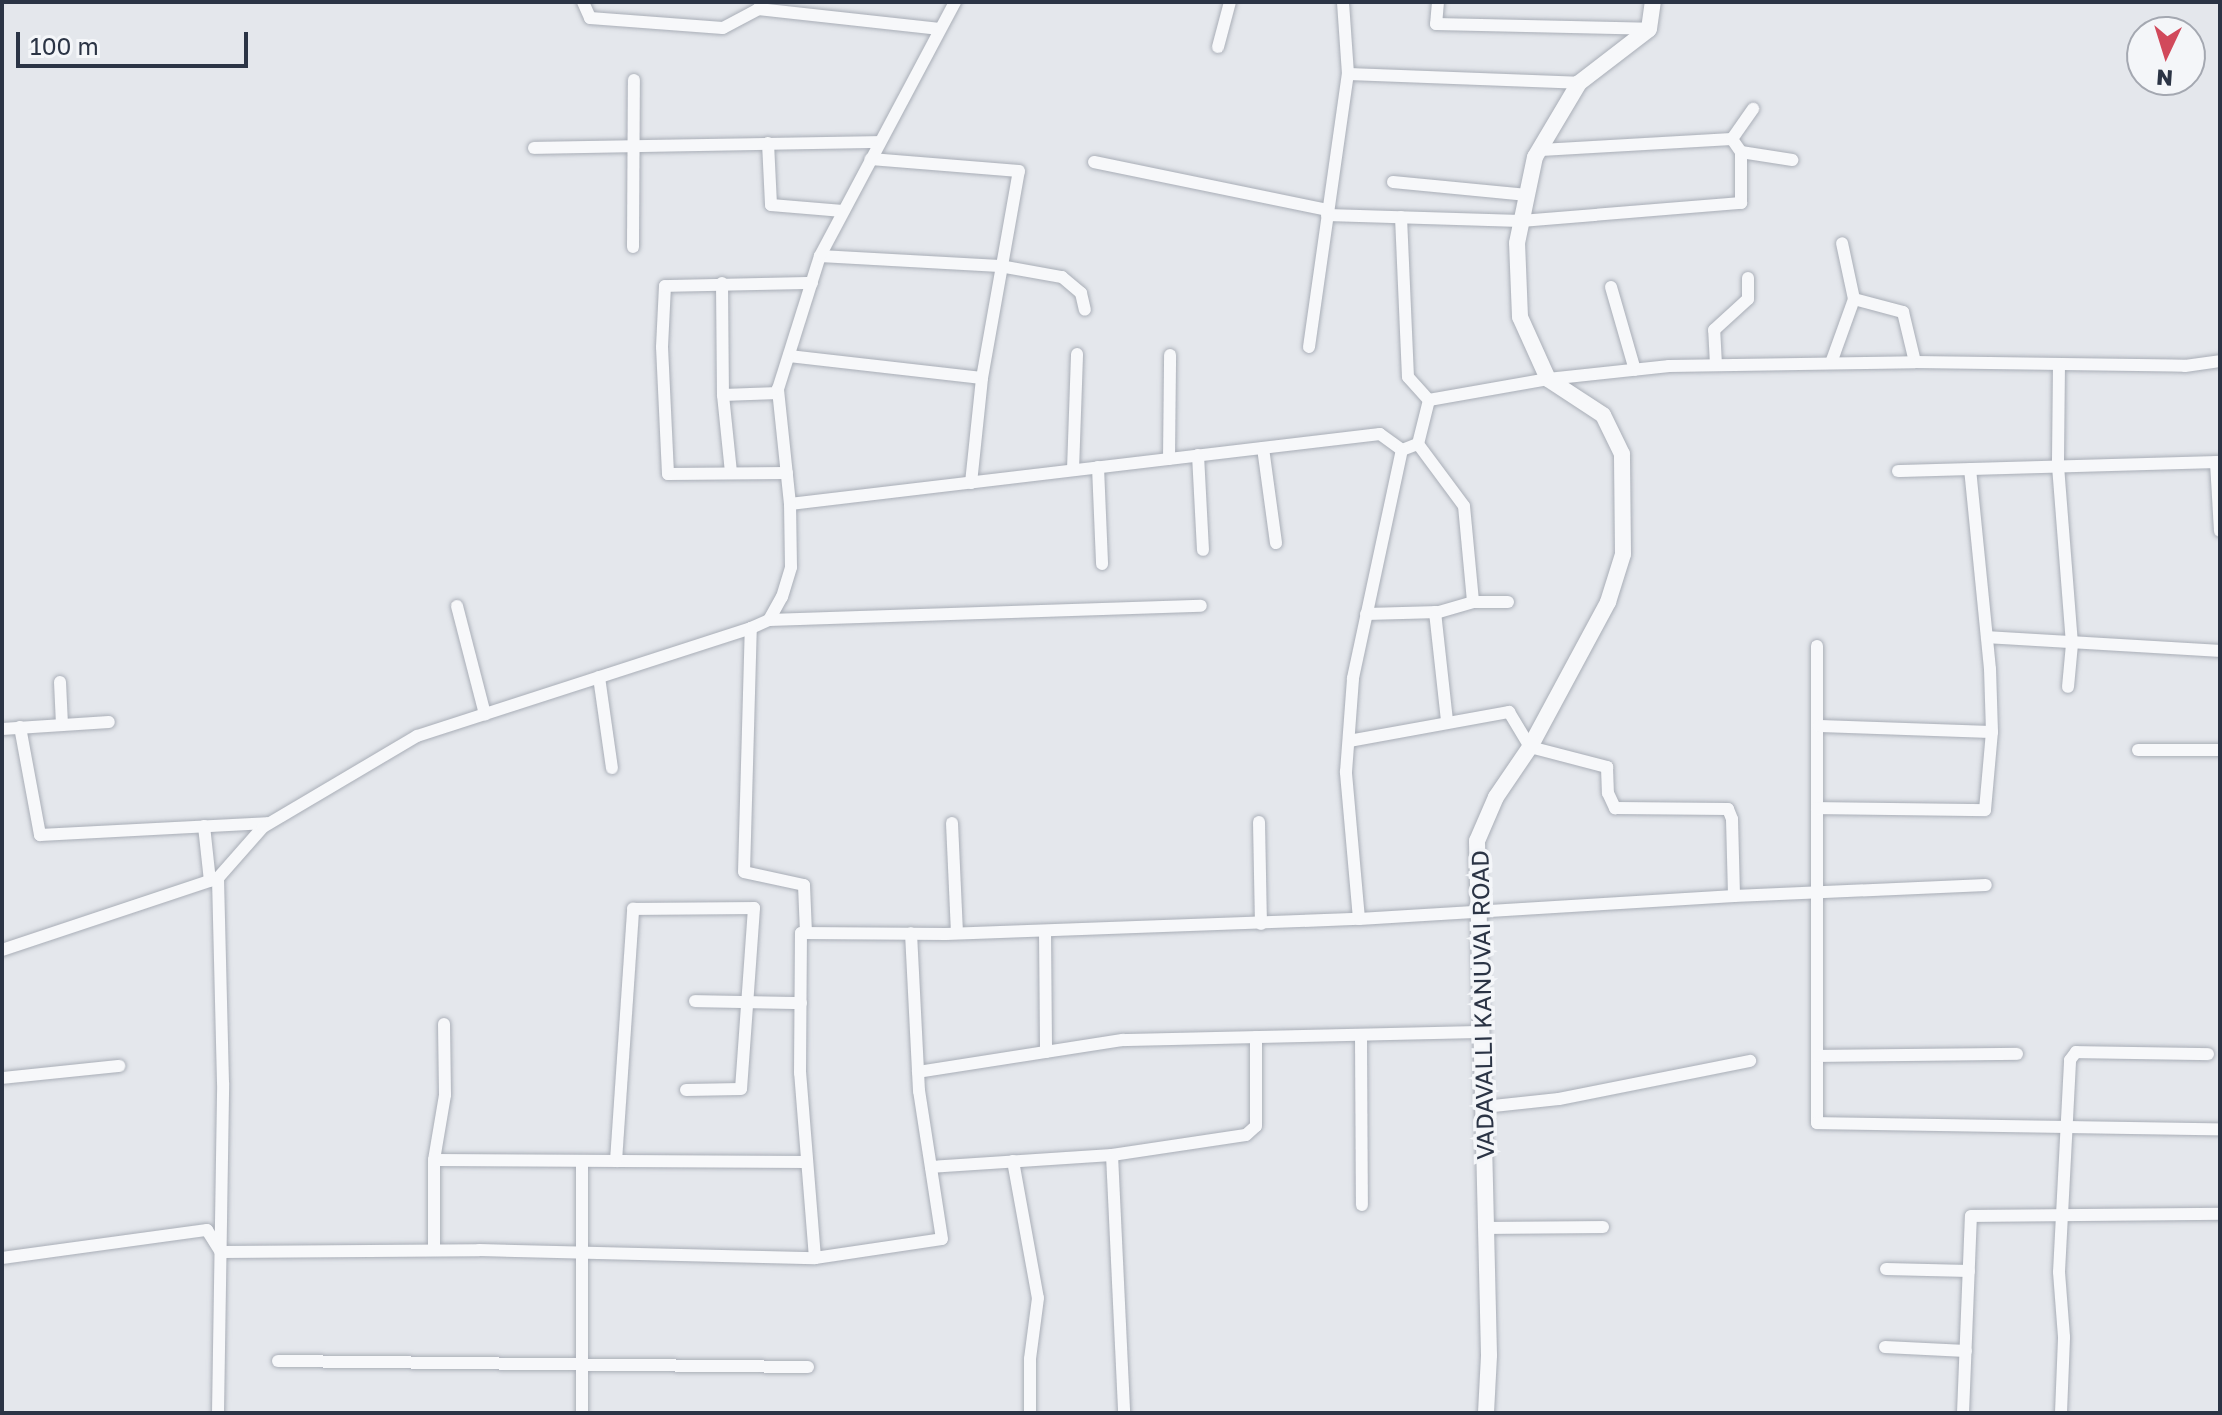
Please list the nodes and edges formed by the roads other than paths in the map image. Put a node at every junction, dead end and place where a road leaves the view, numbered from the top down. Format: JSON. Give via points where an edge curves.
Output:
{"nodes":[{"id":1,"x":583,"y":2,"type":"edge"},
{"id":2,"x":955,"y":2,"type":"edge"},
{"id":3,"x":1230,"y":2,"type":"edge"},
{"id":4,"x":1343,"y":2,"type":"edge"},
{"id":5,"x":1438,"y":2,"type":"edge"},
{"id":6,"x":1653,"y":2,"type":"edge"},
{"id":7,"x":756,"y":6,"type":"edge"},
{"id":8,"x":940,"y":29,"type":"junction"},
{"id":9,"x":1649,"y":29,"type":"junction"},
{"id":10,"x":1218,"y":47,"type":"dead end"},
{"id":11,"x":1348,"y":74,"type":"junction"},
{"id":12,"x":634,"y":80,"type":"dead end"},
{"id":13,"x":1579,"y":83,"type":"junction"},
{"id":14,"x":1753,"y":109,"type":"dead end"},
{"id":15,"x":1732,"y":139,"type":"junction"},
{"id":16,"x":879,"y":142,"type":"junction"},
{"id":17,"x":768,"y":143,"type":"junction"},
{"id":18,"x":634,"y":146,"type":"junction"},
{"id":19,"x":534,"y":148,"type":"dead end"},
{"id":20,"x":1541,"y":150,"type":"junction"},
{"id":21,"x":1741,"y":152,"type":"junction"},
{"id":22,"x":870,"y":159,"type":"junction"},
{"id":23,"x":1792,"y":160,"type":"dead end"},
{"id":24,"x":1094,"y":162,"type":"dead end"},
{"id":25,"x":1393,"y":182,"type":"dead end"},
{"id":26,"x":1527,"y":195,"type":"junction"},
{"id":27,"x":843,"y":211,"type":"junction"},
{"id":28,"x":1328,"y":212,"type":"junction"},
{"id":29,"x":1401,"y":217,"type":"junction"},
{"id":30,"x":1521,"y":221,"type":"junction"},
{"id":31,"x":1842,"y":243,"type":"dead end"},
{"id":32,"x":633,"y":247,"type":"dead end"},
{"id":33,"x":820,"y":256,"type":"junction"},
{"id":34,"x":1000,"y":266,"type":"junction"},
{"id":35,"x":1748,"y":278,"type":"dead end"},
{"id":36,"x":722,"y":283,"type":"junction"},
{"id":37,"x":812,"y":283,"type":"junction"},
{"id":38,"x":1611,"y":287,"type":"dead end"},
{"id":39,"x":1854,"y":299,"type":"junction"},
{"id":40,"x":1085,"y":310,"type":"dead end"},
{"id":41,"x":1309,"y":347,"type":"dead end"},
{"id":42,"x":1077,"y":354,"type":"dead end"},
{"id":43,"x":1170,"y":355,"type":"dead end"},
{"id":44,"x":789,"y":356,"type":"junction"},
{"id":45,"x":2220,"y":361,"type":"edge"},
{"id":46,"x":1915,"y":362,"type":"junction"},
{"id":47,"x":1831,"y":363,"type":"junction"},
{"id":48,"x":2059,"y":364,"type":"junction"},
{"id":49,"x":1716,"y":365,"type":"junction"},
{"id":50,"x":1635,"y":370,"type":"junction"},
{"id":51,"x":982,"y":378,"type":"junction"},
{"id":52,"x":1548,"y":379,"type":"junction"},
{"id":53,"x":778,"y":393,"type":"junction"},
{"id":54,"x":723,"y":395,"type":"junction"},
{"id":55,"x":1429,"y":400,"type":"junction"},
{"id":56,"x":1418,"y":444,"type":"junction"},
{"id":57,"x":1263,"y":448,"type":"junction"},
{"id":58,"x":1402,"y":450,"type":"junction"},
{"id":59,"x":1198,"y":455,"type":"junction"},
{"id":60,"x":1169,"y":459,"type":"junction"},
{"id":61,"x":2218,"y":462,"type":"edge"},
{"id":62,"x":2058,"y":466,"type":"junction"},
{"id":63,"x":1098,"y":467,"type":"junction"},
{"id":64,"x":1970,"y":469,"type":"junction"},
{"id":65,"x":1073,"y":470,"type":"junction"},
{"id":66,"x":1898,"y":471,"type":"dead end"},
{"id":67,"x":731,"y":473,"type":"junction"},
{"id":68,"x":787,"y":473,"type":"junction"},
{"id":69,"x":971,"y":483,"type":"junction"},
{"id":70,"x":790,"y":504,"type":"junction"},
{"id":71,"x":2220,"y":531,"type":"edge"},
{"id":72,"x":1276,"y":543,"type":"dead end"},
{"id":73,"x":1203,"y":550,"type":"dead end"},
{"id":74,"x":1102,"y":564,"type":"dead end"},
{"id":75,"x":1473,"y":602,"type":"junction"},
{"id":76,"x":1508,"y":602,"type":"dead end"},
{"id":77,"x":457,"y":606,"type":"dead end"},
{"id":78,"x":1201,"y":606,"type":"dead end"},
{"id":79,"x":1435,"y":612,"type":"junction"},
{"id":80,"x":1366,"y":614,"type":"junction"},
{"id":81,"x":769,"y":620,"type":"junction"},
{"id":82,"x":751,"y":628,"type":"junction"},
{"id":83,"x":1987,"y":637,"type":"junction"},
{"id":84,"x":2072,"y":644,"type":"junction"},
{"id":85,"x":1817,"y":646,"type":"dead end"},
{"id":86,"x":2220,"y":651,"type":"edge"},
{"id":87,"x":599,"y":677,"type":"junction"},
{"id":88,"x":60,"y":682,"type":"dead end"},
{"id":89,"x":2068,"y":687,"type":"dead end"},
{"id":90,"x":485,"y":714,"type":"junction"},
{"id":91,"x":1447,"y":721,"type":"junction"},
{"id":92,"x":109,"y":722,"type":"dead end"},
{"id":93,"x":62,"y":725,"type":"junction"},
{"id":94,"x":1819,"y":726,"type":"junction"},
{"id":95,"x":20,"y":727,"type":"junction"},
{"id":96,"x":2,"y":729,"type":"edge"},
{"id":97,"x":1992,"y":732,"type":"junction"},
{"id":98,"x":1349,"y":741,"type":"junction"},
{"id":99,"x":1530,"y":747,"type":"junction"},
{"id":100,"x":2138,"y":750,"type":"dead end"},
{"id":101,"x":2220,"y":750,"type":"edge"},
{"id":102,"x":612,"y":768,"type":"dead end"},
{"id":103,"x":1817,"y":808,"type":"junction"},
{"id":104,"x":1259,"y":822,"type":"dead end"},
{"id":105,"x":270,"y":823,"type":"junction"},
{"id":106,"x":952,"y":823,"type":"dead end"},
{"id":107,"x":204,"y":826,"type":"junction"},
{"id":108,"x":214,"y":880,"type":"junction"},
{"id":109,"x":1986,"y":885,"type":"dead end"},
{"id":110,"x":1817,"y":892,"type":"junction"},
{"id":111,"x":1734,"y":896,"type":"junction"},
{"id":112,"x":1479,"y":912,"type":"junction"},
{"id":113,"x":1359,"y":919,"type":"junction"},
{"id":114,"x":1261,"y":924,"type":"junction"},
{"id":115,"x":1045,"y":931,"type":"junction"},
{"id":116,"x":806,"y":933,"type":"junction"},
{"id":117,"x":911,"y":933,"type":"junction"},
{"id":118,"x":957,"y":933,"type":"junction"},
{"id":119,"x":2,"y":950,"type":"edge"},
{"id":120,"x":695,"y":1001,"type":"dead end"},
{"id":121,"x":747,"y":1002,"type":"junction"},
{"id":122,"x":801,"y":1003,"type":"junction"},
{"id":123,"x":444,"y":1024,"type":"dead end"},
{"id":124,"x":1483,"y":1032,"type":"junction"},
{"id":125,"x":1361,"y":1035,"type":"junction"},
{"id":126,"x":1256,"y":1037,"type":"junction"},
{"id":127,"x":1046,"y":1052,"type":"junction"},
{"id":128,"x":2017,"y":1054,"type":"dead end"},
{"id":129,"x":2208,"y":1054,"type":"dead end"},
{"id":130,"x":1818,"y":1056,"type":"junction"},
{"id":131,"x":1750,"y":1061,"type":"dead end"},
{"id":132,"x":119,"y":1066,"type":"dead end"},
{"id":133,"x":918,"y":1072,"type":"junction"},
{"id":134,"x":2,"y":1078,"type":"edge"},
{"id":135,"x":686,"y":1090,"type":"dead end"},
{"id":136,"x":1484,"y":1107,"type":"junction"},
{"id":137,"x":2064,"y":1127,"type":"junction"},
{"id":138,"x":2220,"y":1129,"type":"edge"},
{"id":139,"x":1112,"y":1155,"type":"junction"},
{"id":140,"x":434,"y":1160,"type":"junction"},
{"id":141,"x":582,"y":1161,"type":"junction"},
{"id":142,"x":616,"y":1161,"type":"junction"},
{"id":143,"x":1013,"y":1161,"type":"junction"},
{"id":144,"x":807,"y":1162,"type":"junction"},
{"id":145,"x":931,"y":1167,"type":"junction"},
{"id":146,"x":1362,"y":1205,"type":"dead end"},
{"id":147,"x":2220,"y":1214,"type":"edge"},
{"id":148,"x":2061,"y":1215,"type":"junction"},
{"id":149,"x":1603,"y":1227,"type":"dead end"},
{"id":150,"x":1486,"y":1228,"type":"junction"},
{"id":151,"x":434,"y":1249,"type":"junction"},
{"id":152,"x":221,"y":1252,"type":"junction"},
{"id":153,"x":582,"y":1253,"type":"junction"},
{"id":154,"x":2,"y":1258,"type":"edge"},
{"id":155,"x":815,"y":1258,"type":"junction"},
{"id":156,"x":1886,"y":1269,"type":"dead end"},
{"id":157,"x":1969,"y":1271,"type":"junction"},
{"id":158,"x":1885,"y":1347,"type":"dead end"},
{"id":159,"x":1966,"y":1351,"type":"junction"},
{"id":160,"x":278,"y":1361,"type":"dead end"},
{"id":161,"x":582,"y":1366,"type":"junction"},
{"id":162,"x":808,"y":1367,"type":"dead end"},
{"id":163,"x":218,"y":1413,"type":"edge"},
{"id":164,"x":582,"y":1413,"type":"edge"},
{"id":165,"x":1030,"y":1413,"type":"edge"},
{"id":166,"x":1124,"y":1413,"type":"edge"},
{"id":167,"x":1486,"y":1413,"type":"edge"},
{"id":168,"x":1963,"y":1413,"type":"edge"},
{"id":169,"x":2061,"y":1413,"type":"edge"}],
"edges":[{"from":1,"to":7,"type":"street","via":[[590,18],[723,28]]},
{"from":2,"to":8,"type":"street"},
{"from":3,"to":10,"type":"street"},
{"from":4,"to":11,"type":"street"},
{"from":5,"to":9,"type":"street","via":[[1436,24]]},
{"from":6,"to":9,"type":"street"},
{"from":7,"to":8,"type":"street"},
{"from":8,"to":16,"type":"street"},
{"from":9,"to":13,"type":"street"},
{"from":11,"to":13,"type":"street"},
{"from":11,"to":28,"type":"street"},
{"from":12,"to":18,"type":"street"},
{"from":13,"to":20,"type":"street"},
{"from":14,"to":15,"type":"street"},
{"from":15,"to":20,"type":"street"},
{"from":15,"to":21,"type":"street"},
{"from":16,"to":17,"type":"street"},
{"from":16,"to":22,"type":"street"},
{"from":17,"to":18,"type":"street"},
{"from":17,"to":27,"type":"street","via":[[771,205]]},
{"from":18,"to":19,"type":"street"},
{"from":18,"to":32,"type":"street"},
{"from":20,"to":26,"type":"street"},
{"from":21,"to":23,"type":"street"},
{"from":21,"to":30,"type":"street","via":[[1741,203]]},
{"from":22,"to":27,"type":"street"},
{"from":22,"to":34,"type":"street","via":[[1019,171]]},
{"from":24,"to":28,"type":"street"},
{"from":25,"to":26,"type":"street"},
{"from":26,"to":30,"type":"street"},
{"from":27,"to":33,"type":"street"},
{"from":28,"to":29,"type":"street"},
{"from":28,"to":41,"type":"street"},
{"from":29,"to":30,"type":"street"},
{"from":29,"to":55,"type":"street","via":[[1408,377]]},
{"from":30,"to":52,"type":"street","via":[[1520,317]]},
{"from":31,"to":39,"type":"street"},
{"from":33,"to":34,"type":"street"},
{"from":33,"to":37,"type":"street"},
{"from":34,"to":40,"type":"street","via":[[1062,277],[1081,293]]},
{"from":34,"to":51,"type":"street"},
{"from":35,"to":49,"type":"street","via":[[1748,299],[1714,330]]},
{"from":36,"to":37,"type":"street"},
{"from":36,"to":54,"type":"street"},
{"from":36,"to":67,"type":"street","via":[[665,286],[668,474]]},
{"from":37,"to":44,"type":"street"},
{"from":38,"to":50,"type":"street"},
{"from":39,"to":46,"type":"street","via":[[1903,312]]},
{"from":39,"to":47,"type":"street"},
{"from":42,"to":65,"type":"street"},
{"from":43,"to":60,"type":"street"},
{"from":44,"to":51,"type":"street"},
{"from":44,"to":53,"type":"street"},
{"from":45,"to":48,"type":"street","via":[[2185,366]]},
{"from":46,"to":47,"type":"street"},
{"from":46,"to":48,"type":"street"},
{"from":47,"to":49,"type":"street"},
{"from":48,"to":62,"type":"street"},
{"from":49,"to":50,"type":"street"},
{"from":50,"to":52,"type":"street"},
{"from":51,"to":69,"type":"street"},
{"from":52,"to":55,"type":"street"},
{"from":52,"to":99,"type":"street","name":"VADAVALLI KANUVAI ROAD","via":[[1603,415],[1622,454],[1623,554],[1608,602]]},
{"from":53,"to":54,"type":"street"},
{"from":53,"to":68,"type":"street"},
{"from":54,"to":67,"type":"street"},
{"from":55,"to":56,"type":"street"},
{"from":56,"to":58,"type":"street"},
{"from":56,"to":75,"type":"street","via":[[1464,506]]},
{"from":57,"to":58,"type":"street","via":[[1380,434]]},
{"from":57,"to":59,"type":"street"},
{"from":57,"to":72,"type":"street"},
{"from":58,"to":80,"type":"street"},
{"from":59,"to":60,"type":"street"},
{"from":59,"to":73,"type":"street"},
{"from":60,"to":63,"type":"street"},
{"from":61,"to":62,"type":"street"},
{"from":61,"to":71,"type":"street"},
{"from":62,"to":64,"type":"street"},
{"from":62,"to":84,"type":"street"},
{"from":63,"to":65,"type":"street"},
{"from":63,"to":74,"type":"street"},
{"from":64,"to":66,"type":"street"},
{"from":64,"to":83,"type":"street"},
{"from":65,"to":69,"type":"street"},
{"from":67,"to":68,"type":"street"},
{"from":68,"to":70,"type":"street"},
{"from":69,"to":70,"type":"street"},
{"from":70,"to":81,"type":"street","via":[[791,567]]},
{"from":75,"to":76,"type":"street"},
{"from":75,"to":79,"type":"street"},
{"from":77,"to":90,"type":"street"},
{"from":78,"to":81,"type":"street"},
{"from":79,"to":80,"type":"street"},
{"from":79,"to":91,"type":"street"},
{"from":80,"to":98,"type":"street","via":[[1353,678]]},
{"from":81,"to":82,"type":"street"},
{"from":82,"to":87,"type":"street"},
{"from":82,"to":116,"type":"street","via":[[744,872],[804,885]]},
{"from":83,"to":84,"type":"street"},
{"from":83,"to":97,"type":"street"},
{"from":84,"to":86,"type":"street"},
{"from":84,"to":89,"type":"street"},
{"from":85,"to":94,"type":"street"},
{"from":87,"to":90,"type":"street"},
{"from":87,"to":102,"type":"street"},
{"from":88,"to":93,"type":"street"},
{"from":90,"to":105,"type":"street","via":[[417,736]]},
{"from":91,"to":98,"type":"street"},
{"from":91,"to":99,"type":"street","via":[[1509,712]]},
{"from":92,"to":93,"type":"street"},
{"from":93,"to":95,"type":"street"},
{"from":94,"to":97,"type":"street"},
{"from":94,"to":103,"type":"street"},
{"from":95,"to":96,"type":"street"},
{"from":95,"to":107,"type":"street","via":[[40,835]]},
{"from":97,"to":103,"type":"street","via":[[1985,810]]},
{"from":98,"to":113,"type":"street","via":[[1346,772]]},
{"from":99,"to":111,"type":"street","via":[[1607,767],[1615,808],[1728,809]]},
{"from":99,"to":112,"type":"street","name":"VADAVALLI KANUVAI ROAD","via":[[1496,797],[1477,841]]},
{"from":100,"to":101,"type":"street"},
{"from":103,"to":110,"type":"street"},
{"from":104,"to":114,"type":"street"},
{"from":105,"to":107,"type":"street"},
{"from":105,"to":108,"type":"street"},
{"from":106,"to":118,"type":"street"},
{"from":107,"to":108,"type":"street"},
{"from":108,"to":119,"type":"street"},
{"from":108,"to":152,"type":"street","via":[[223,1083]]},
{"from":109,"to":110,"type":"street"},
{"from":110,"to":111,"type":"street"},
{"from":110,"to":130,"type":"street"},
{"from":111,"to":112,"type":"street"},
{"from":112,"to":113,"type":"street"},
{"from":112,"to":124,"type":"street","name":"VADAVALLI KANUVAI ROAD"},
{"from":113,"to":114,"type":"street"},
{"from":114,"to":115,"type":"street"},
{"from":115,"to":118,"type":"street"},
{"from":115,"to":127,"type":"street"},
{"from":116,"to":117,"type":"street"},
{"from":116,"to":122,"type":"street","via":[[801,933]]},
{"from":117,"to":118,"type":"street"},
{"from":117,"to":133,"type":"street"},
{"from":120,"to":121,"type":"street"},
{"from":121,"to":122,"type":"street"},
{"from":121,"to":135,"type":"street","via":[[741,1089]]},
{"from":121,"to":142,"type":"street","via":[[754,908],[633,909]]},
{"from":122,"to":144,"type":"street"},
{"from":123,"to":140,"type":"street","via":[[445,1095]]},
{"from":124,"to":125,"type":"street"},
{"from":124,"to":136,"type":"street","name":"VADAVALLI KANUVAI ROAD"},
{"from":125,"to":126,"type":"street"},
{"from":125,"to":146,"type":"street"},
{"from":126,"to":127,"type":"street","via":[[1123,1040]]},
{"from":126,"to":139,"type":"street","via":[[1256,1126],[1246,1135]]},
{"from":127,"to":133,"type":"street"},
{"from":128,"to":130,"type":"street"},
{"from":129,"to":137,"type":"street","via":[[2076,1052],[2070,1060]]},
{"from":130,"to":137,"type":"street","via":[[1817,1123]]},
{"from":131,"to":136,"type":"street","via":[[1559,1099]]},
{"from":132,"to":134,"type":"street"},
{"from":133,"to":145,"type":"street"},
{"from":136,"to":150,"type":"street","name":"VADAVALLI KANUVAI ROAD"},
{"from":137,"to":138,"type":"street"},
{"from":137,"to":148,"type":"street"},
{"from":139,"to":143,"type":"street"},
{"from":139,"to":166,"type":"street"},
{"from":140,"to":141,"type":"street"},
{"from":140,"to":151,"type":"street"},
{"from":141,"to":142,"type":"street"},
{"from":141,"to":153,"type":"street"},
{"from":142,"to":144,"type":"street"},
{"from":143,"to":145,"type":"street"},
{"from":143,"to":165,"type":"street","via":[[1038,1298]]},
{"from":144,"to":155,"type":"street"},
{"from":145,"to":155,"type":"street","via":[[942,1239]]},
{"from":147,"to":148,"type":"street"},
{"from":148,"to":157,"type":"street","via":[[1971,1216]]},
{"from":148,"to":169,"type":"street"},
{"from":149,"to":150,"type":"street"},
{"from":150,"to":167,"type":"street","name":"VADAVALLI KANUVAI ROAD"},
{"from":151,"to":152,"type":"street"},
{"from":151,"to":153,"type":"street"},
{"from":152,"to":154,"type":"street","via":[[207,1230]]},
{"from":152,"to":163,"type":"street"},
{"from":153,"to":155,"type":"street"},
{"from":153,"to":161,"type":"street"},
{"from":156,"to":157,"type":"street"},
{"from":157,"to":159,"type":"street"},
{"from":158,"to":159,"type":"street"},
{"from":159,"to":168,"type":"street"},
{"from":160,"to":161,"type":"street"},
{"from":161,"to":162,"type":"street"},
{"from":161,"to":164,"type":"street"}]}
